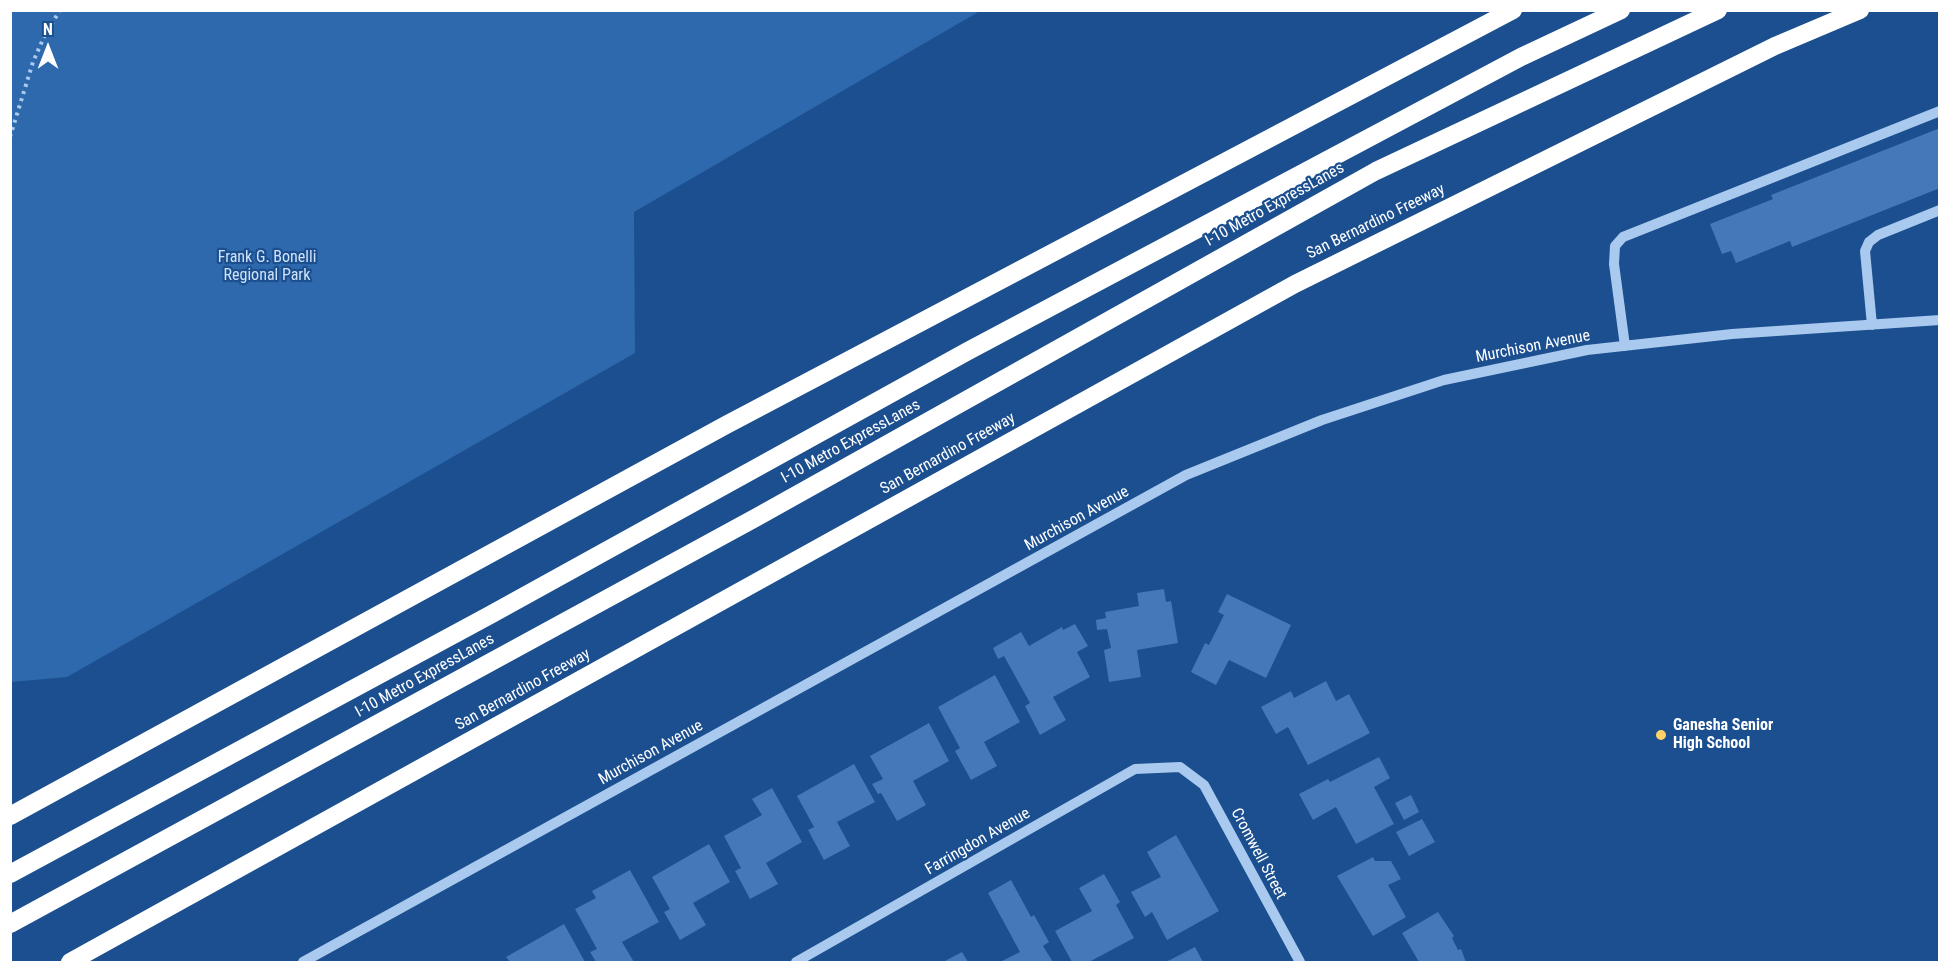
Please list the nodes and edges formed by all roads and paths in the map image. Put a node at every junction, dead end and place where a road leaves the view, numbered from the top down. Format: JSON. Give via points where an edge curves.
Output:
{"nodes":[{"id":1,"x":60,"y":10,"type":"edge"},
{"id":2,"x":1513,"y":10,"type":"edge"},
{"id":3,"x":1621,"y":10,"type":"edge"},
{"id":4,"x":1718,"y":10,"type":"edge"},
{"id":5,"x":1860,"y":10,"type":"edge"},
{"id":6,"x":1940,"y":111,"type":"edge"},
{"id":7,"x":10,"y":137,"type":"edge"},
{"id":8,"x":1940,"y":210,"type":"edge"},
{"id":9,"x":1940,"y":320,"type":"edge"},
{"id":10,"x":1872,"y":324,"type":"junction"},
{"id":11,"x":1624,"y":346,"type":"junction"},
{"id":12,"x":1180,"y":767,"type":"joint"},
{"id":13,"x":10,"y":816,"type":"edge"},
{"id":14,"x":10,"y":874,"type":"edge"},
{"id":15,"x":10,"y":924,"type":"edge"},
{"id":16,"x":70,"y":963,"type":"edge"},
{"id":17,"x":303,"y":963,"type":"edge"},
{"id":18,"x":796,"y":963,"type":"edge"},
{"id":19,"x":1300,"y":963,"type":"edge"}],
"edges":[{"from":1,"to":7,"type":"path","via":[[33,63]]},
{"from":2,"to":13,"type":"highway","via":[[726,425]]},
{"from":3,"to":14,"type":"highway","name":"I-10 Metro ExpressLanes","via":[[1521,57],[979,345]]},
{"from":4,"to":15,"type":"highway","name":"I-10 Metro ExpressLanes","via":[[1376,171],[705,545]]},
{"from":5,"to":16,"type":"highway","name":"San Bernardino Freeway","via":[[1775,46],[1295,284]]},
{"from":6,"to":11,"type":"street","via":[[1623,237],[1615,246],[1614,264]]},
{"from":8,"to":10,"type":"street","via":[[1869,242],[1865,251]]},
{"from":9,"to":10,"type":"street","name":"Murchison Avenue"},
{"from":10,"to":11,"type":"street","name":"Murchison Avenue"},
{"from":11,"to":17,"type":"street","name":"Murchison Avenue","via":[[1444,380],[1322,420],[1186,475]]},
{"from":12,"to":18,"type":"street","name":"Farringdon Avenue","via":[[1135,769]]},
{"from":12,"to":19,"type":"street","name":"Cromwell Street","via":[[1204,785]]}]}
